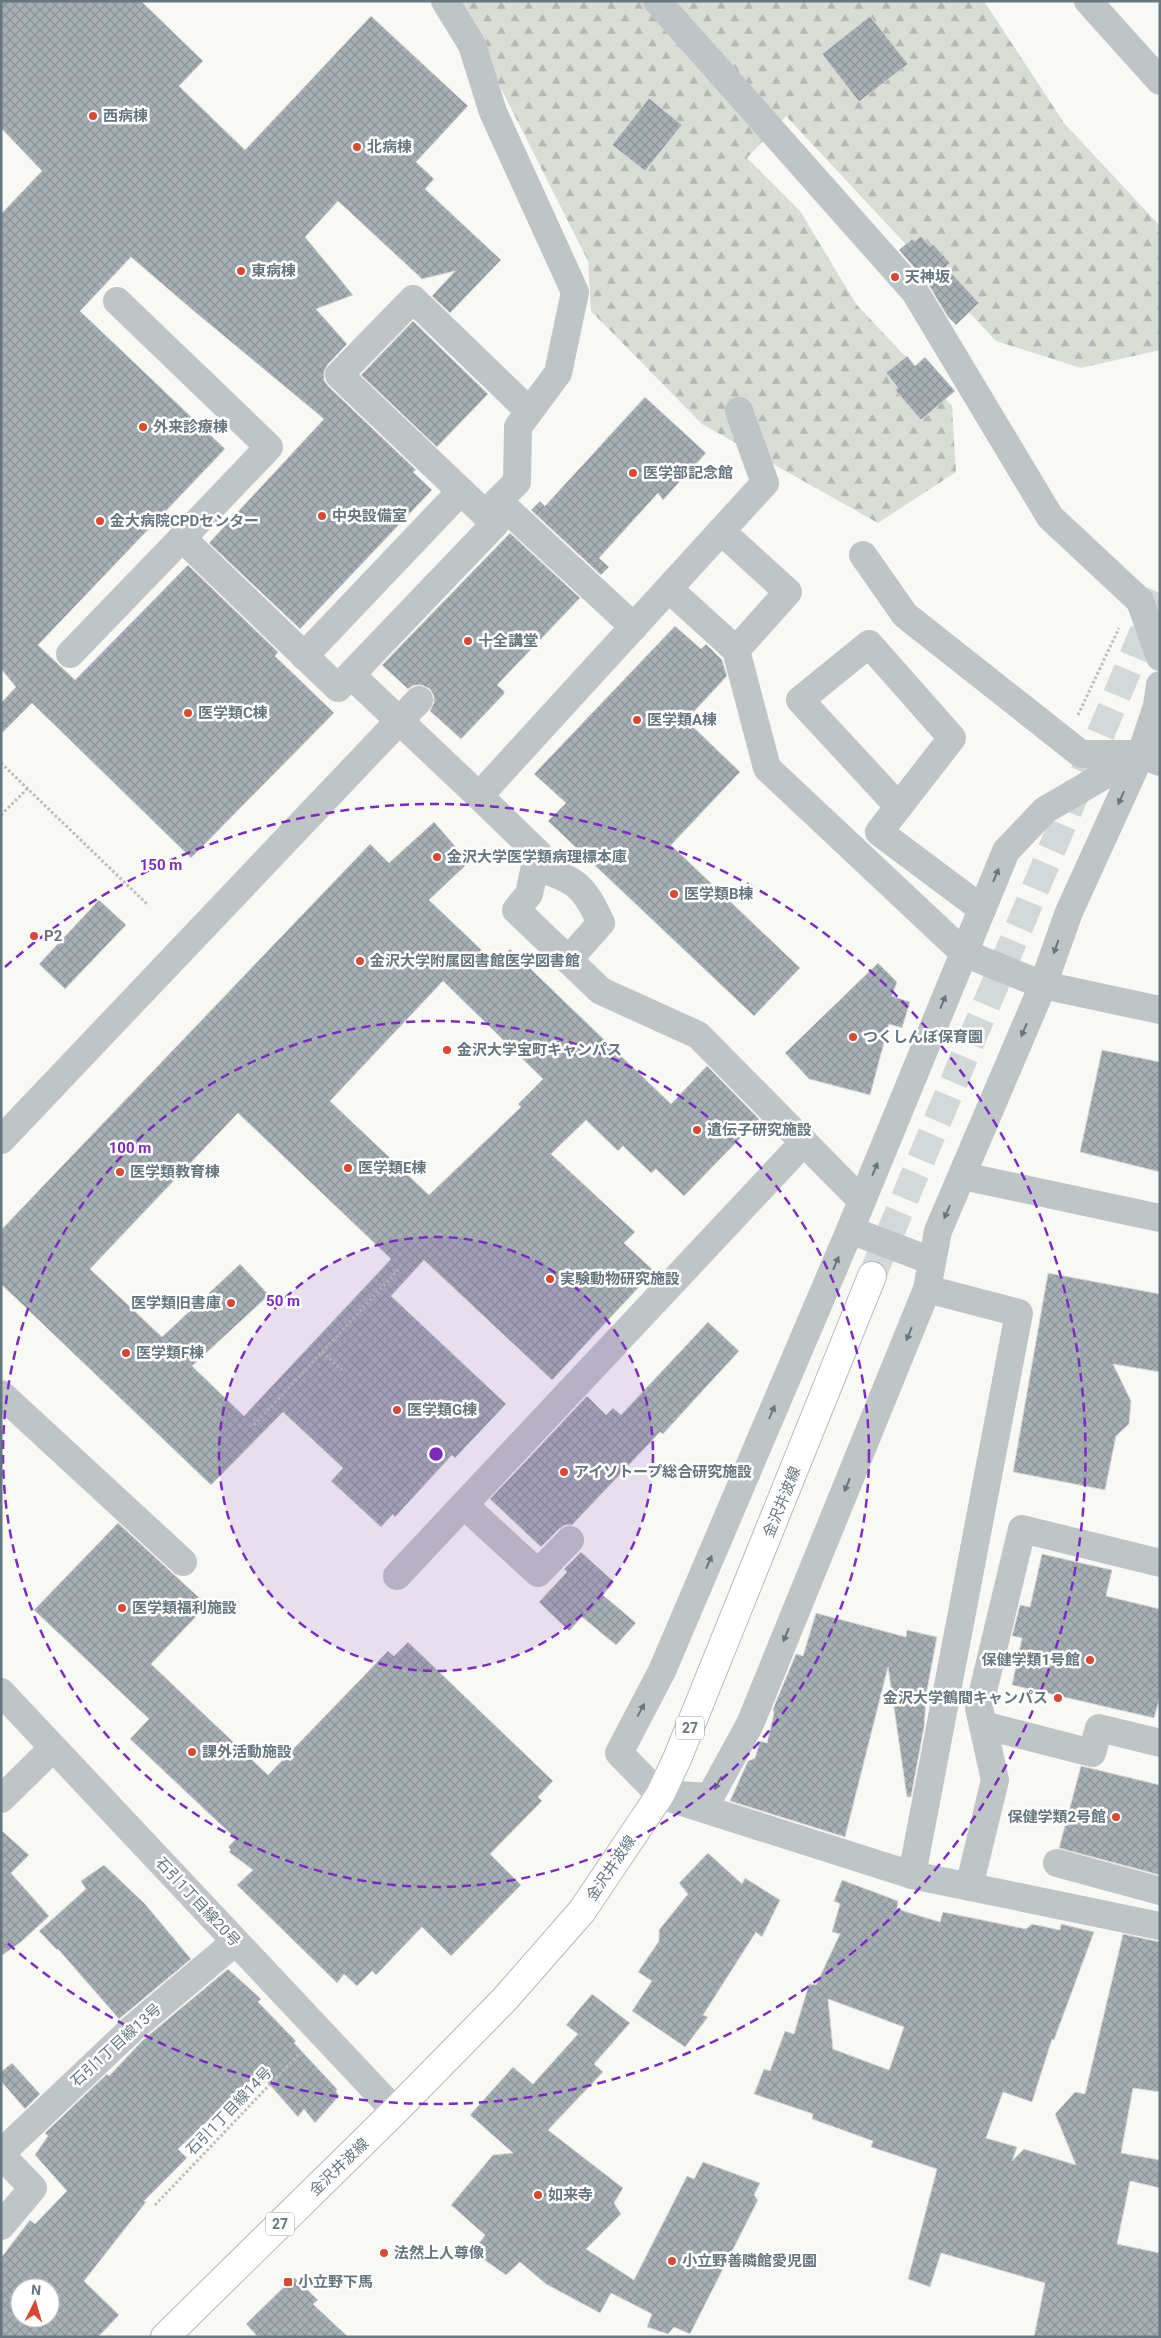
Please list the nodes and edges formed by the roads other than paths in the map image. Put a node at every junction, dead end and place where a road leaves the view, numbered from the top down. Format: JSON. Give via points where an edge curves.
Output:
{"nodes":[{"id":1,"x":445,"y":1,"type":"edge"},
{"id":2,"x":657,"y":1,"type":"edge"},
{"id":3,"x":1088,"y":1,"type":"edge"},
{"id":4,"x":1160,"y":80,"type":"edge"},
{"id":5,"x":117,"y":301,"type":"dead end"},
{"id":6,"x":530,"y":411,"type":"junction"},
{"id":7,"x":739,"y":411,"type":"dead end"},
{"id":8,"x":461,"y":491,"type":"junction"},
{"id":9,"x":492,"y":507,"type":"junction"},
{"id":10,"x":721,"y":531,"type":"junction"},
{"id":11,"x":182,"y":538,"type":"junction"},
{"id":12,"x":863,"y":555,"type":"dead end"},
{"id":13,"x":669,"y":588,"type":"junction"},
{"id":14,"x":634,"y":627,"type":"junction"},
{"id":15,"x":736,"y":650,"type":"junction"},
{"id":16,"x":70,"y":654,"type":"dead end"},
{"id":17,"x":304,"y":656,"type":"junction"},
{"id":18,"x":1160,"y":657,"type":"edge"},
{"id":19,"x":351,"y":675,"type":"junction"},
{"id":20,"x":1160,"y":685,"type":"edge"},
{"id":21,"x":418,"y":700,"type":"dead end"},
{"id":22,"x":399,"y":721,"type":"junction"},
{"id":23,"x":1150,"y":758,"type":"edge"},
{"id":24,"x":479,"y":796,"type":"junction"},
{"id":25,"x":899,"y":807,"type":"junction"},
{"id":26,"x":535,"y":867,"type":"junction"},
{"id":27,"x":982,"y":909,"type":"junction"},
{"id":28,"x":964,"y":953,"type":"junction"},
{"id":29,"x":568,"y":960,"type":"junction"},
{"id":30,"x":1043,"y":985,"type":"junction"},
{"id":31,"x":1160,"y":1010,"type":"edge"},
{"id":32,"x":1,"y":1140,"type":"edge"},
{"id":33,"x":804,"y":1142,"type":"junction"},
{"id":34,"x":963,"y":1176,"type":"junction"},
{"id":35,"x":862,"y":1201,"type":"junction"},
{"id":36,"x":1160,"y":1218,"type":"edge"},
{"id":37,"x":850,"y":1230,"type":"junction"},
{"id":38,"x":932,"y":1261,"type":"junction"},
{"id":39,"x":872,"y":1276,"type":"tunnel mouth"},
{"id":40,"x":927,"y":1289,"type":"junction"},
{"id":41,"x":1,"y":1394,"type":"edge"},
{"id":42,"x":464,"y":1505,"type":"junction"},
{"id":43,"x":570,"y":1540,"type":"dead end"},
{"id":44,"x":183,"y":1562,"type":"dead end"},
{"id":45,"x":1160,"y":1563,"type":"edge"},
{"id":46,"x":397,"y":1576,"type":"dead end"},
{"id":47,"x":1,"y":1692,"type":"edge"},
{"id":48,"x":983,"y":1725,"type":"junction"},
{"id":49,"x":1160,"y":1743,"type":"edge"},
{"id":50,"x":52,"y":1749,"type":"junction"},
{"id":51,"x":660,"y":1794,"type":"junction"},
{"id":52,"x":1,"y":1799,"type":"edge"},
{"id":53,"x":1058,"y":1863,"type":"dead end"},
{"id":54,"x":912,"y":1875,"type":"junction"},
{"id":55,"x":969,"y":1887,"type":"junction"},
{"id":56,"x":1160,"y":1891,"type":"edge"},
{"id":57,"x":1160,"y":1926,"type":"edge"},
{"id":58,"x":235,"y":1942,"type":"junction"},
{"id":59,"x":395,"y":2111,"type":"junction"},
{"id":60,"x":1,"y":2154,"type":"edge"},
{"id":61,"x":1,"y":2226,"type":"edge"},
{"id":62,"x":165,"y":2337,"type":"edge"}],
"edges":[{"from":1,"to":6,"type":"street","via":[[472,45],[493,112],[575,292],[558,373]]},
{"from":2,"to":18,"type":"street","via":[[915,292],[1050,517],[1140,601]]},
{"from":3,"to":4,"type":"street"},
{"from":5,"to":11,"type":"street","via":[[269,447]]},
{"from":6,"to":8,"type":"street","via":[[413,299],[339,375]]},
{"from":6,"to":9,"type":"street","via":[[518,427],[517,482]]},
{"from":7,"to":10,"type":"street","via":[[765,483]]},
{"from":8,"to":9,"type":"street"},
{"from":8,"to":17,"type":"street"},
{"from":9,"to":14,"type":"street"},
{"from":9,"to":19,"type":"street","via":[[495,524]]},
{"from":10,"to":13,"type":"street"},
{"from":10,"to":15,"type":"street","via":[[788,592]]},
{"from":11,"to":16,"type":"street"},
{"from":11,"to":17,"type":"street"},
{"from":12,"to":23,"type":"street","via":[[905,614],[1081,754]]},
{"from":13,"to":14,"type":"street"},
{"from":13,"to":15,"type":"street"},
{"from":14,"to":24,"type":"street"},
{"from":15,"to":28,"type":"street","via":[[767,768]]},
{"from":17,"to":19,"type":"street","via":[[338,688]]},
{"from":19,"to":22,"type":"street"},
{"from":20,"to":23,"type":"street"},
{"from":21,"to":22,"type":"street"},
{"from":22,"to":24,"type":"street"},
{"from":22,"to":32,"type":"street"},
{"from":27,"to":23,"type":"street","one_way":true,"via":[[1006,851],[1045,810]]},
{"from":23,"to":30,"type":"street","one_way":true,"via":[[1069,912]]},
{"from":24,"to":26,"type":"street","via":[[538,853]]},
{"from":25,"to":25,"type":"street","via":[[952,738],[868,644],[800,700]]},
{"from":25,"to":27,"type":"street","via":[[879,832]]},
{"from":26,"to":29,"type":"street","via":[[529,894],[516,910]]},
{"from":26,"to":29,"type":"street","via":[[567,877],[589,896],[602,923]]},
{"from":27,"to":28,"type":"street"},
{"from":28,"to":30,"type":"street"},
{"from":35,"to":28,"type":"street","one_way":true},
{"from":29,"to":33,"type":"street","via":[[601,991],[698,1035]]},
{"from":30,"to":31,"type":"street"},
{"from":30,"to":34,"type":"street","one_way":true},
{"from":33,"to":35,"type":"street"},
{"from":33,"to":42,"type":"street"},
{"from":34,"to":36,"type":"street"},
{"from":34,"to":38,"type":"street","one_way":true,"via":[[938,1231]]},
{"from":35,"to":37,"type":"street"},
{"from":37,"to":38,"type":"street"},
{"from":51,"to":37,"type":"street","one_way":true,"via":[[619,1753],[662,1671]]},
{"from":38,"to":40,"type":"street"},
{"from":39,"to":51,"type":"main road","name":"金沢井波線","number":"27","via":[[746,1591]]},
{"from":40,"to":51,"type":"street","one_way":true,"via":[[750,1724],[710,1796]]},
{"from":40,"to":54,"type":"street","via":[[1019,1313]]},
{"from":41,"to":44,"type":"street"},
{"from":42,"to":43,"type":"street","via":[[538,1573]]},
{"from":42,"to":46,"type":"street"},
{"from":45,"to":48,"type":"street","via":[[1022,1529],[979,1708]]},
{"from":47,"to":50,"type":"street","name":"石引1丁目線20号"},
{"from":48,"to":49,"type":"street","via":[[1092,1753],[1099,1728]]},
{"from":48,"to":55,"type":"street","via":[[995,1780]]},
{"from":50,"to":52,"type":"street"},
{"from":50,"to":58,"type":"street","name":"石引1丁目線20号"},
{"from":51,"to":54,"type":"street"},
{"from":51,"to":59,"type":"main road","name":"金沢井波線","number":"27","via":[[582,1911],[504,2000]]},
{"from":53,"to":56,"type":"street"},
{"from":54,"to":55,"type":"street"},
{"from":55,"to":57,"type":"street"},
{"from":58,"to":59,"type":"street","name":"石引1丁目線20号"},
{"from":58,"to":60,"type":"street","name":"石引1丁目線13号","via":[[133,2028]]},
{"from":59,"to":62,"type":"main road","name":"金沢井波線","number":"27"},
{"from":60,"to":61,"type":"street","name":"石引1丁目線13号","via":[[33,2188]]}]}
